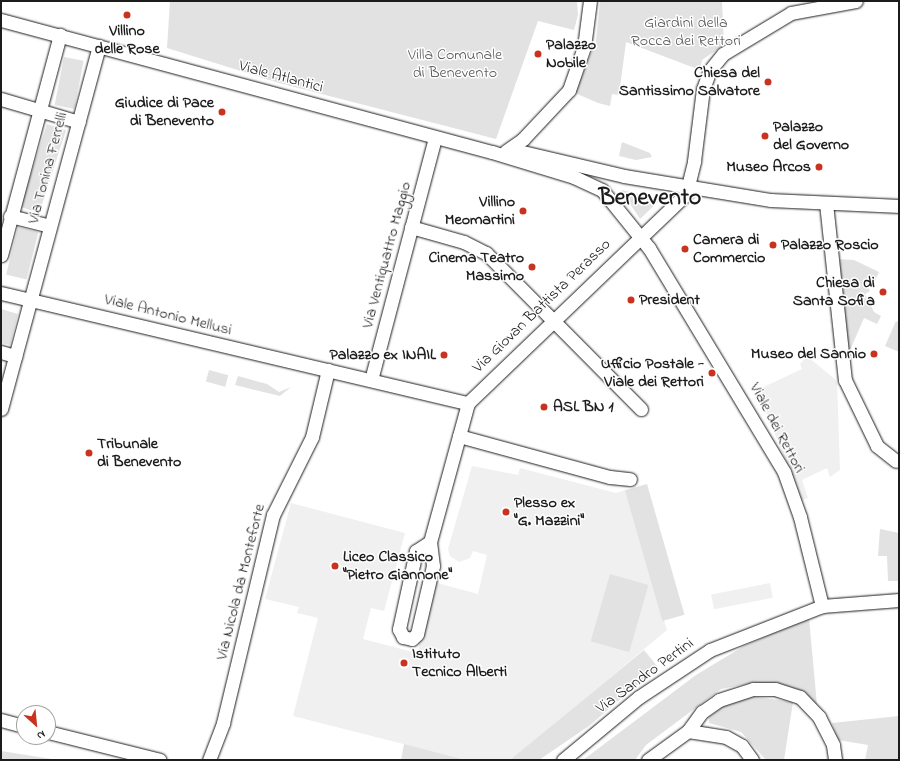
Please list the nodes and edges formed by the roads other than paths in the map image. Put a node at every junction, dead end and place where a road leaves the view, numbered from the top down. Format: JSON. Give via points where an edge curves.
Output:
{"nodes":[{"id":1,"x":590,"y":1,"type":"edge"},
{"id":2,"x":856,"y":1,"type":"edge"},
{"id":3,"x":1,"y":20,"type":"edge"},
{"id":4,"x":60,"y":35,"type":"junction"},
{"id":5,"x":99,"y":46,"type":"junction"},
{"id":6,"x":1,"y":99,"type":"edge"},
{"id":7,"x":39,"y":111,"type":"junction"},
{"id":8,"x":79,"y":122,"type":"junction"},
{"id":9,"x":435,"y":138,"type":"junction"},
{"id":10,"x":510,"y":149,"type":"junction"},
{"id":11,"x":493,"y":153,"type":"junction"},
{"id":12,"x":574,"y":177,"type":"joint"},
{"id":13,"x":689,"y":187,"type":"junction"},
{"id":14,"x":826,"y":203,"type":"junction"},
{"id":15,"x":899,"y":206,"type":"edge"},
{"id":16,"x":10,"y":216,"type":"junction"},
{"id":17,"x":50,"y":226,"type":"junction"},
{"id":18,"x":411,"y":227,"type":"junction"},
{"id":19,"x":640,"y":234,"type":"junction"},
{"id":20,"x":1,"y":255,"type":"edge"},
{"id":21,"x":1,"y":293,"type":"edge"},
{"id":22,"x":31,"y":298,"type":"junction"},
{"id":23,"x":550,"y":320,"type":"junction"},
{"id":24,"x":1,"y":352,"type":"edge"},
{"id":25,"x":15,"y":356,"type":"junction"},
{"id":26,"x":328,"y":370,"type":"junction"},
{"id":27,"x":371,"y":380,"type":"junction"},
{"id":28,"x":468,"y":403,"type":"junction"},
{"id":29,"x":641,"y":409,"type":"dead end"},
{"id":30,"x":1,"y":410,"type":"edge"},
{"id":31,"x":459,"y":436,"type":"junction"},
{"id":32,"x":896,"y":461,"type":"dead end"},
{"id":33,"x":630,"y":479,"type":"dead end"},
{"id":34,"x":430,"y":542,"type":"junction"},
{"id":35,"x":899,"y":600,"type":"edge"},
{"id":36,"x":822,"y":606,"type":"junction"},
{"id":37,"x":1,"y":720,"type":"edge"},
{"id":38,"x":16,"y":724,"type":"edge"},
{"id":39,"x":688,"y":731,"type":"junction"},
{"id":40,"x":56,"y":734,"type":"edge"},
{"id":41,"x":160,"y":760,"type":"edge"},
{"id":42,"x":210,"y":760,"type":"edge"},
{"id":43,"x":563,"y":760,"type":"edge"},
{"id":44,"x":648,"y":760,"type":"edge"},
{"id":45,"x":752,"y":760,"type":"edge"},
{"id":46,"x":835,"y":760,"type":"edge"}],
"edges":[{"from":1,"to":10,"type":"street","via":[[584,47],[569,90],[558,104]]},
{"from":2,"to":13,"type":"street","via":[[791,13],[723,54],[710,70],[703,89]]},
{"from":3,"to":4,"type":"street","name":"Viale Atlantici"},
{"from":4,"to":5,"type":"street","name":"Viale Atlantici"},
{"from":4,"to":7,"type":"street","name":"Via Tonina Ferrelli"},
{"from":5,"to":8,"type":"street","name":"Via Tonina Ferrelli"},
{"from":5,"to":9,"type":"street","name":"Viale Atlantici"},
{"from":6,"to":7,"type":"street"},
{"from":7,"to":8,"type":"street"},
{"from":7,"to":16,"type":"street","name":"Via Tonina Ferrelli"},
{"from":8,"to":17,"type":"street","name":"Via Tonina Ferrelli"},
{"from":9,"to":11,"type":"street","name":"Viale Atlantici"},
{"from":9,"to":18,"type":"street","name":"Via Ventiquattro Maggio"},
{"from":10,"to":11,"type":"street"},
{"from":10,"to":13,"type":"street","via":[[586,164],[624,176]]},
{"from":11,"to":12,"type":"street","name":"Viale Atlantici"},
{"from":12,"to":19,"type":"street","name":"Viale dei Rettori","via":[[602,190]]},
{"from":13,"to":14,"type":"street","via":[[770,200]]},
{"from":13,"to":19,"type":"street","name":"Via Giovan Battista Perasso","via":[[686,194]]},
{"from":14,"to":15,"type":"street"},
{"from":14,"to":32,"type":"street","via":[[845,380],[877,446]]},
{"from":16,"to":17,"type":"street"},
{"from":16,"to":20,"type":"street","name":"Via Tonina Ferrelli"},
{"from":17,"to":22,"type":"street","name":"Via Tonina Ferrelli"},
{"from":18,"to":23,"type":"street","via":[[464,242],[486,253]]},
{"from":18,"to":27,"type":"street","name":"Via Ventiquattro Maggio"},
{"from":19,"to":23,"type":"street","name":"Via Giovan Battista Perasso"},
{"from":19,"to":36,"type":"street","name":"Viale dei Rettori","via":[[758,424],[784,472],[800,517]]},
{"from":21,"to":22,"type":"street","name":"Viale Antonio Mellusi"},
{"from":22,"to":25,"type":"street","name":"Via Tonina Ferrelli"},
{"from":22,"to":26,"type":"street","name":"Viale Antonio Mellusi"},
{"from":23,"to":28,"type":"street","name":"Via Giovan Battista Perasso"},
{"from":23,"to":29,"type":"street"},
{"from":24,"to":25,"type":"street"},
{"from":25,"to":30,"type":"street","name":"Via Tonina Ferrelli"},
{"from":26,"to":27,"type":"street","name":"Viale Antonio Mellusi"},
{"from":26,"to":42,"type":"street","name":"Via Nicola da Monteforte","via":[[312,437],[273,515],[223,723]]},
{"from":27,"to":28,"type":"street","name":"Viale Antonio Mellusi"},
{"from":28,"to":31,"type":"street"},
{"from":31,"to":33,"type":"street","via":[[610,477]]},
{"from":31,"to":34,"type":"street"},
{"from":34,"to":34,"type":"street","via":[[416,551],[399,629],[403,636],[412,639],[417,634],[433,566]]},
{"from":35,"to":36,"type":"street"},
{"from":36,"to":43,"type":"street","name":"Via Sandro Pertini","via":[[710,650],[688,662]]},
{"from":37,"to":38,"type":"street"},
{"from":39,"to":44,"type":"street"},
{"from":39,"to":45,"type":"street","via":[[726,737],[742,746]]},
{"from":39,"to":46,"type":"street","via":[[702,712],[726,697],[753,689],[775,689],[800,697],[819,717],[833,745]]},
{"from":40,"to":41,"type":"street"}]}
